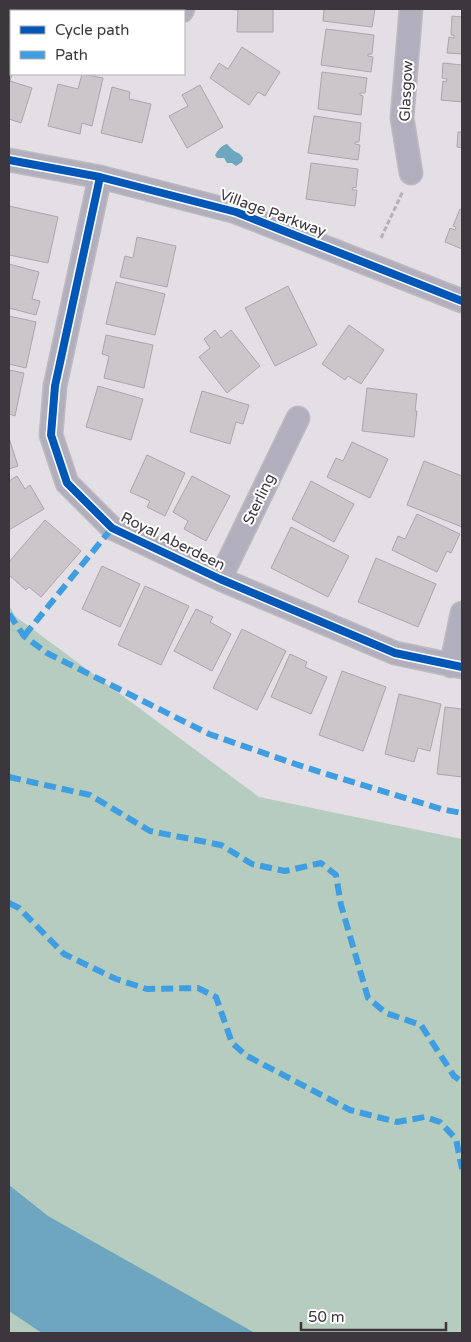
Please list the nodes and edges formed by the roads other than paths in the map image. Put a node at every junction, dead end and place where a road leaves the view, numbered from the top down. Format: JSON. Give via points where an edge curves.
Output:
{"nodes":[{"id":1,"x":411,"y":9,"type":"edge"},
{"id":2,"x":9,"y":160,"type":"edge"},
{"id":3,"x":411,"y":173,"type":"road end"},
{"id":4,"x":100,"y":177,"type":"junction"},
{"id":5,"x":462,"y":302,"type":"edge"},
{"id":6,"x":298,"y":418,"type":"dead end"},
{"id":7,"x":220,"y":579,"type":"junction"},
{"id":8,"x":462,"y":613,"type":"edge"},
{"id":9,"x":457,"y":666,"type":"edge"}],
"edges":[{"from":1,"to":3,"type":"street","name":"Glasgow","via":[[402,118]]},
{"from":2,"to":4,"type":"street","name":"Village Parkway"},
{"from":4,"to":5,"type":"street","name":"Village Parkway","via":[[236,212]]},
{"from":4,"to":7,"type":"street","name":"Royal Aberdeen","via":[[54,386],[51,435],[67,483],[112,528]]},
{"from":6,"to":7,"type":"street","name":"Sterling"},
{"from":7,"to":9,"type":"street","name":"Royal Aberdeen","via":[[395,653]]},
{"from":8,"to":9,"type":"street"}]}
